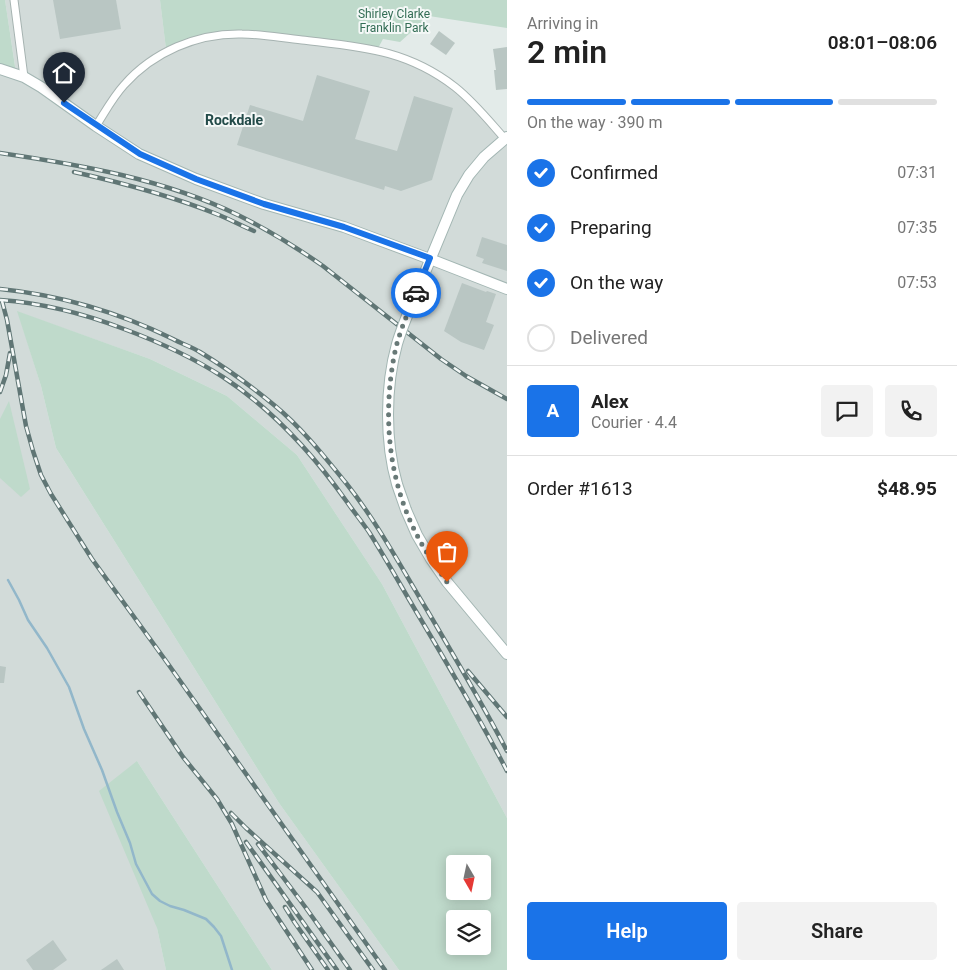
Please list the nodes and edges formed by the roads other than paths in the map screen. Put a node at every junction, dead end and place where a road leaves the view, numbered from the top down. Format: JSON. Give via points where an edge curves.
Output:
{"nodes":[{"id":1,"x":14,"y":0,"type":"edge"},
{"id":2,"x":0,"y":69,"type":"edge"},
{"id":3,"x":24,"y":77,"type":"junction"},
{"id":4,"x":96,"y":126,"type":"junction"},
{"id":5,"x":506,"y":138,"type":"edge"},
{"id":6,"x":430,"y":258,"type":"junction"},
{"id":7,"x":507,"y":289,"type":"edge"},
{"id":8,"x":507,"y":654,"type":"edge"}],
"edges":[{"from":1,"to":3,"type":"street"},
{"from":2,"to":3,"type":"street"},
{"from":3,"to":4,"type":"street"},
{"from":4,"to":5,"type":"street","via":[[124,85],[158,56],[199,39],[242,34],[361,47],[404,58],[455,87]]},
{"from":4,"to":6,"type":"street","via":[[140,154],[196,179]]},
{"from":5,"to":6,"type":"street","via":[[469,175]]},
{"from":6,"to":7,"type":"street"},
{"from":6,"to":8,"type":"street","bridge":true,"via":[[397,345],[390,378],[388,419],[397,483],[417,535],[431,559]]}]}
